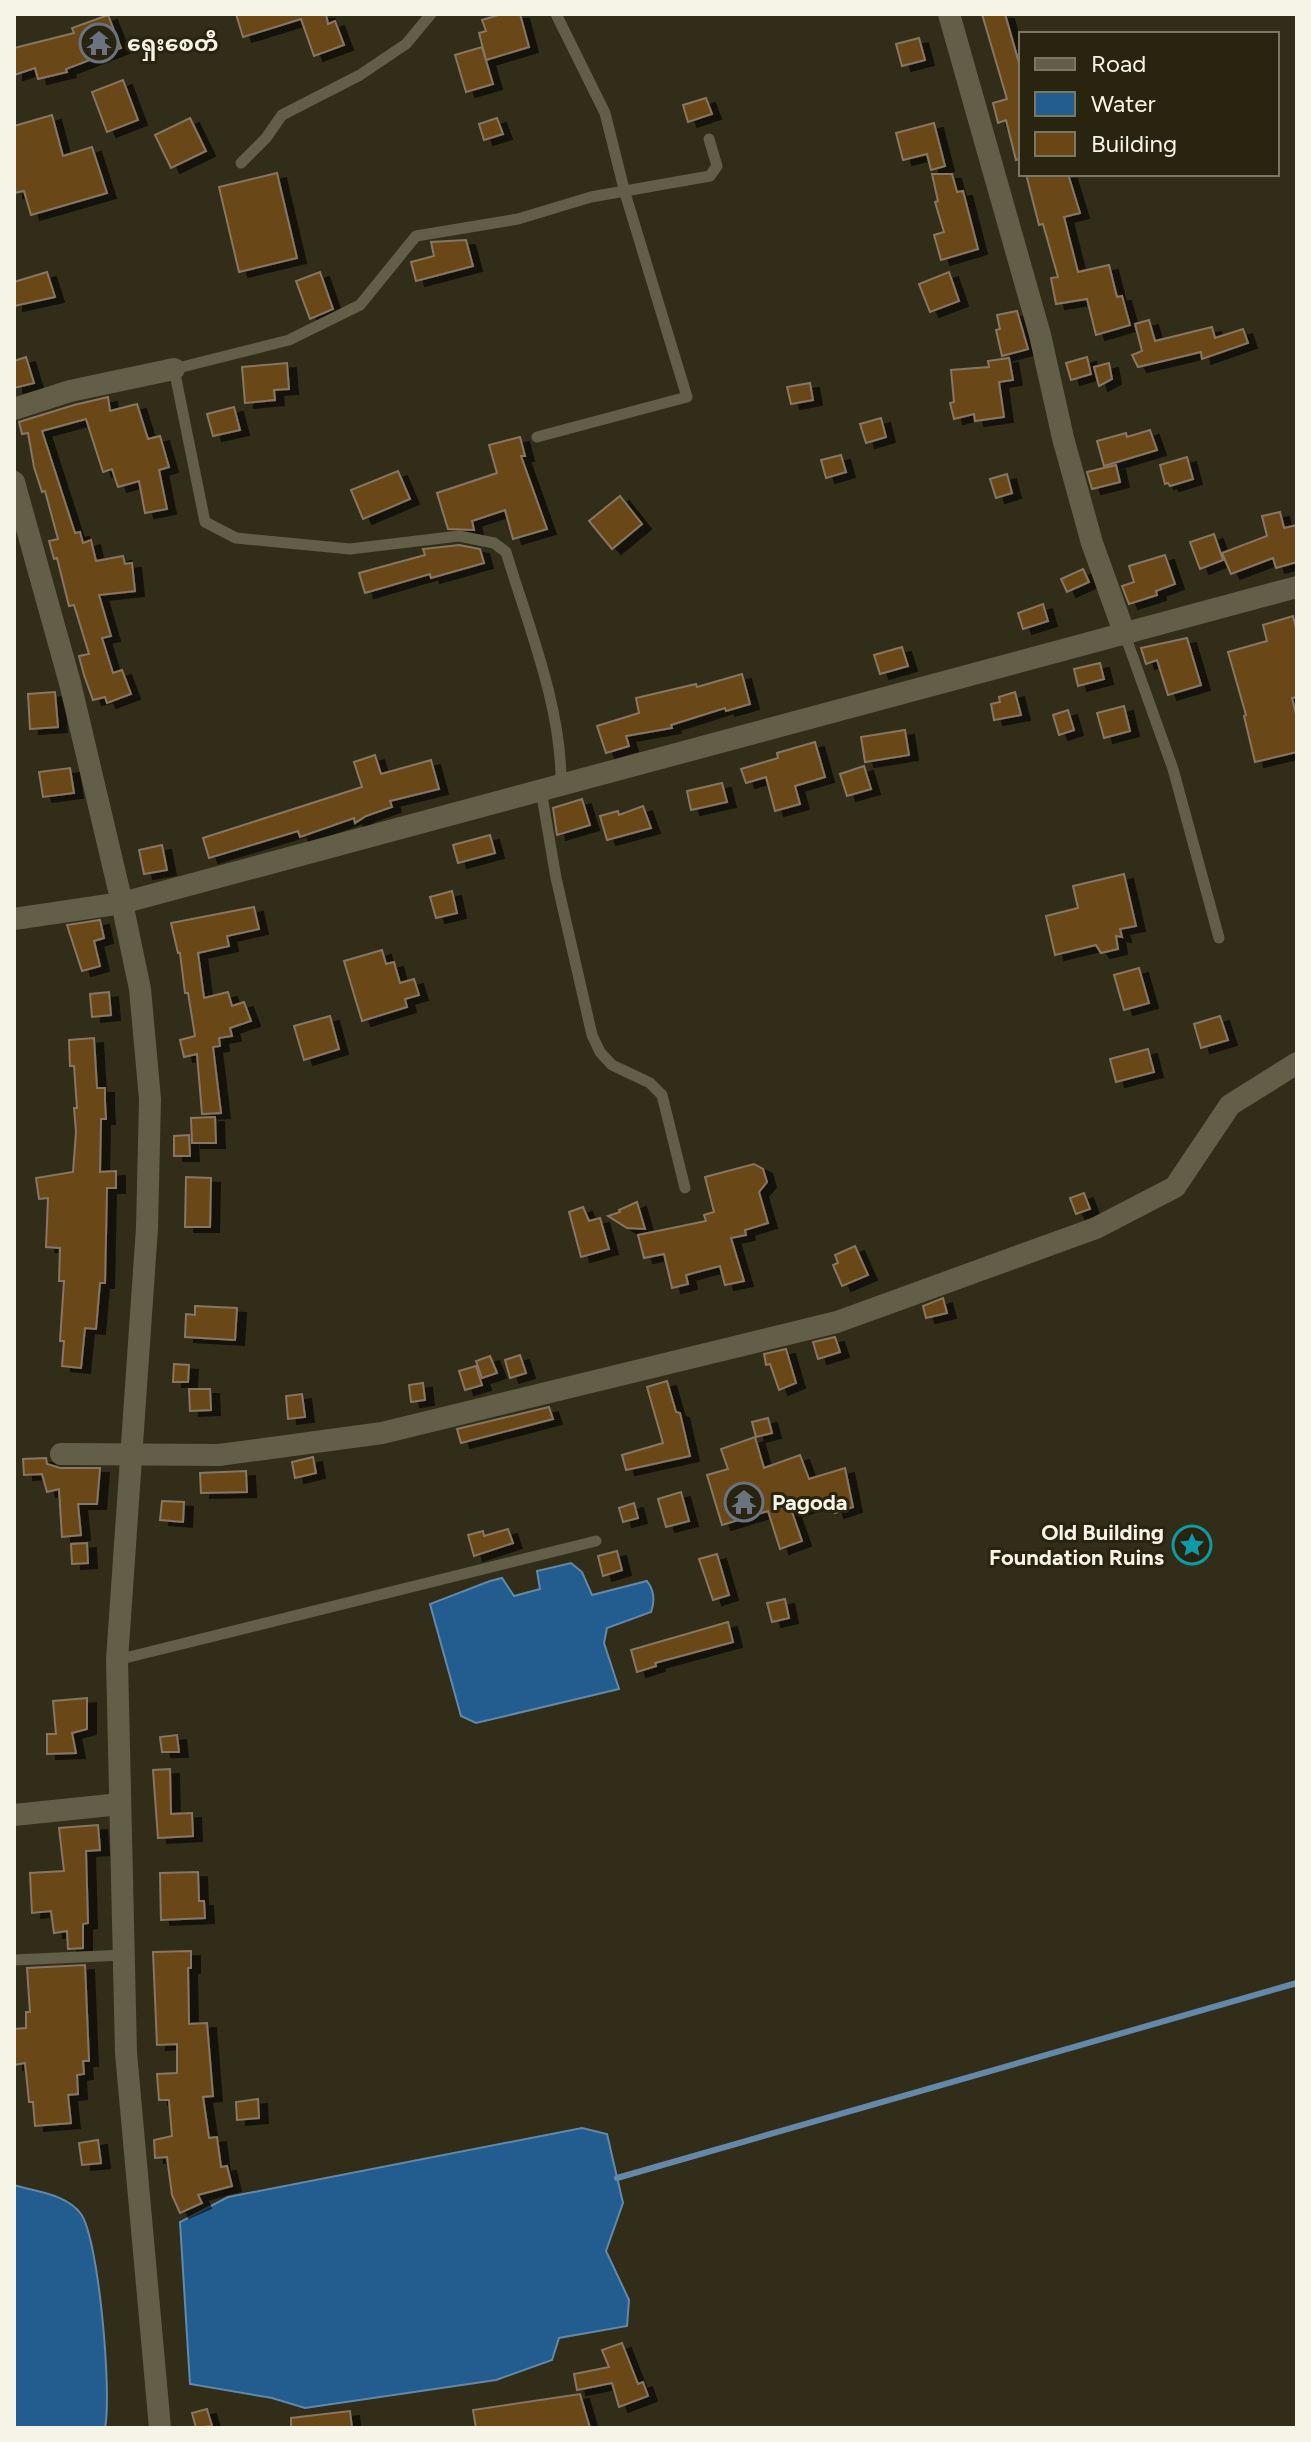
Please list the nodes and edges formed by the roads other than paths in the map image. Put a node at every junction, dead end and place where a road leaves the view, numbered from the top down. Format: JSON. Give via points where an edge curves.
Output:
{"nodes":[{"id":1,"x":431,"y":14,"type":"edge"},
{"id":2,"x":556,"y":14,"type":"edge"},
{"id":3,"x":949,"y":14,"type":"edge"},
{"id":4,"x":709,"y":139,"type":"dead end"},
{"id":5,"x":241,"y":163,"type":"dead end"},
{"id":6,"x":625,"y":193,"type":"junction"},
{"id":7,"x":174,"y":369,"type":"junction"},
{"id":8,"x":14,"y":409,"type":"edge"},
{"id":9,"x":537,"y":437,"type":"dead end"},
{"id":10,"x":14,"y":482,"type":"edge"},
{"id":11,"x":1297,"y":587,"type":"edge"},
{"id":12,"x":1125,"y":635,"type":"junction"},
{"id":13,"x":551,"y":787,"type":"junction"},
{"id":14,"x":122,"y":903,"type":"junction"},
{"id":15,"x":14,"y":919,"type":"edge"},
{"id":16,"x":1219,"y":938,"type":"dead end"},
{"id":17,"x":1297,"y":1063,"type":"edge"},
{"id":18,"x":685,"y":1188,"type":"dead end"},
{"id":19,"x":61,"y":1454,"type":"dead end"},
{"id":20,"x":131,"y":1455,"type":"junction"},
{"id":21,"x":596,"y":1541,"type":"dead end"},
{"id":22,"x":117,"y":1660,"type":"junction"},
{"id":23,"x":120,"y":1804,"type":"junction"},
{"id":24,"x":14,"y":1815,"type":"edge"},
{"id":25,"x":124,"y":1955,"type":"junction"},
{"id":26,"x":14,"y":1960,"type":"edge"},
{"id":27,"x":160,"y":2428,"type":"edge"}],
"edges":[{"from":1,"to":5,"type":"lane","via":[[406,44],[360,75],[282,115]]},
{"from":2,"to":6,"type":"lane","via":[[605,113]]},
{"from":3,"to":12,"type":"street","via":[[1040,335],[1092,543]]},
{"from":4,"to":6,"type":"lane","via":[[717,166],[710,176]]},
{"from":6,"to":7,"type":"lane","via":[[416,236],[360,305],[289,340]]},
{"from":6,"to":9,"type":"lane","via":[[687,397]]},
{"from":7,"to":8,"type":"street"},
{"from":7,"to":13,"type":"lane","via":[[205,522],[236,538],[350,549],[459,536],[494,543],[506,552],[562,752]]},
{"from":10,"to":14,"type":"street","via":[[70,683]]},
{"from":11,"to":12,"type":"street"},
{"from":12,"to":13,"type":"street"},
{"from":12,"to":16,"type":"lane","via":[[1173,769]]},
{"from":13,"to":14,"type":"street"},
{"from":13,"to":18,"type":"lane","via":[[556,878],[592,1035],[612,1065],[650,1083],[662,1095]]},
{"from":14,"to":15,"type":"street"},
{"from":14,"to":20,"type":"street","via":[[140,989],[150,1099]]},
{"from":17,"to":20,"type":"street","via":[[1230,1105],[1175,1187],[1096,1228],[837,1322],[382,1433],[219,1455]]},
{"from":19,"to":20,"type":"street"},
{"from":20,"to":22,"type":"street"},
{"from":21,"to":22,"type":"lane"},
{"from":22,"to":23,"type":"street"},
{"from":23,"to":24,"type":"street"},
{"from":23,"to":25,"type":"street"},
{"from":25,"to":26,"type":"lane"},
{"from":25,"to":27,"type":"street","via":[[126,2053]]}]}
